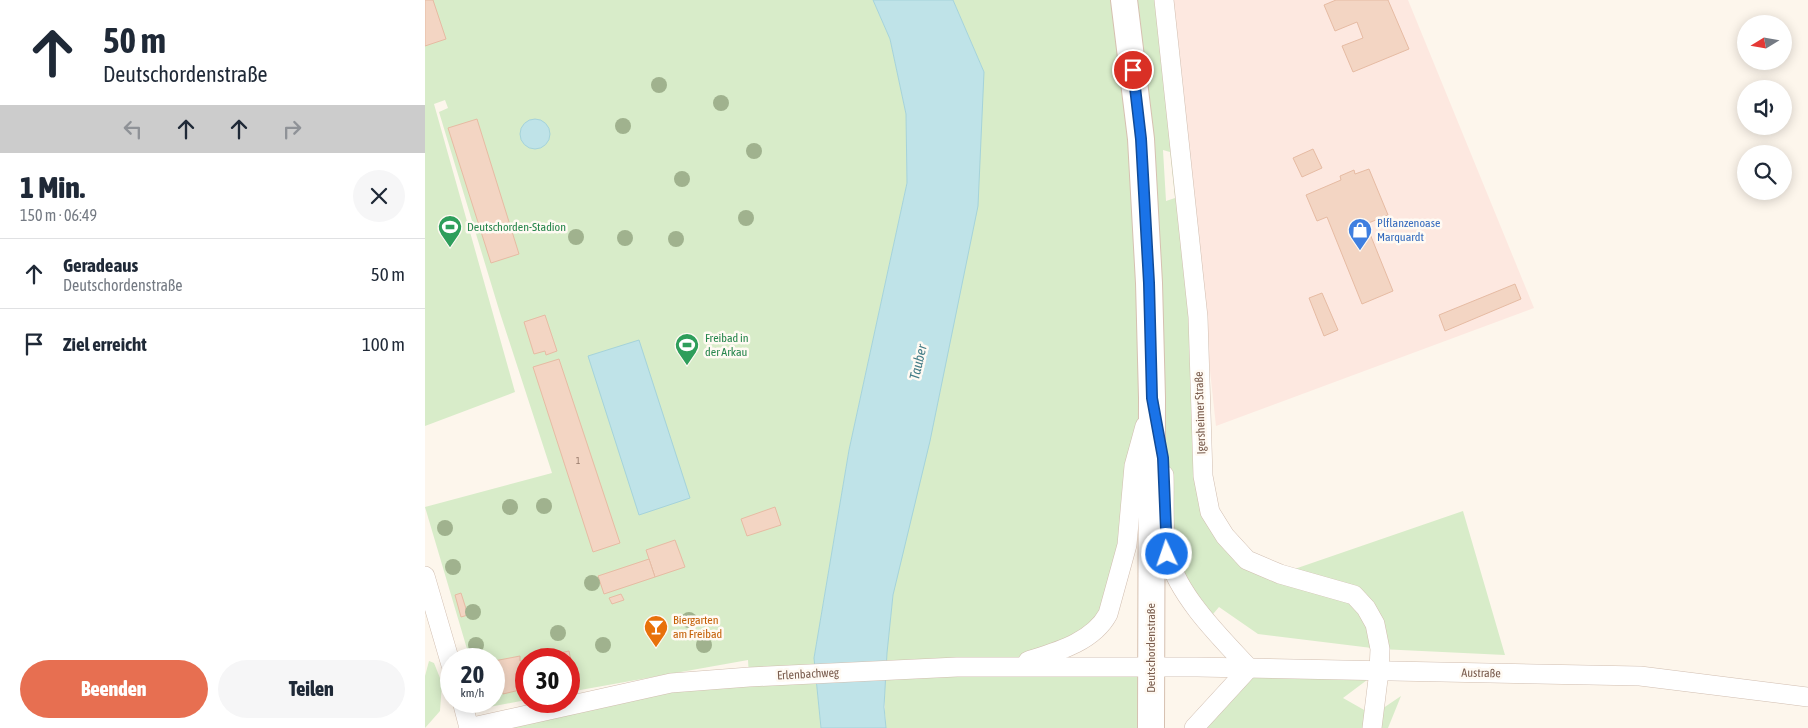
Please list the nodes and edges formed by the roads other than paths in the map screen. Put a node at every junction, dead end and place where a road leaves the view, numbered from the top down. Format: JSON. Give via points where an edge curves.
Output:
{"nodes":[{"id":1,"x":1124,"y":0,"type":"edge"},
{"id":2,"x":1163,"y":0,"type":"edge"},
{"id":3,"x":1152,"y":398,"type":"junction"},
{"id":4,"x":425,"y":576,"type":"edge"},
{"id":5,"x":446,"y":648,"type":"edge"},
{"id":6,"x":1011,"y":667,"type":"junction"},
{"id":7,"x":1152,"y":667,"type":"junction"},
{"id":8,"x":1249,"y":668,"type":"junction"},
{"id":9,"x":1379,"y":671,"type":"junction"},
{"id":10,"x":1808,"y":697,"type":"edge"},
{"id":11,"x":465,"y":713,"type":"edge"},
{"id":12,"x":469,"y":728,"type":"edge"},
{"id":13,"x":1151,"y":728,"type":"edge"},
{"id":14,"x":1194,"y":728,"type":"edge"},
{"id":15,"x":1372,"y":728,"type":"edge"}],
"edges":[{"from":1,"to":3,"type":"street","name":"Deutschordenstraße","via":[[1141,139]]},
{"from":2,"to":9,"type":"street","name":"Igersheimer Straße","via":[[1198,317],[1203,476],[1210,512],[1225,536],[1247,560],[1280,574],[1354,595],[1375,624],[1380,649]]},
{"from":3,"to":6,"type":"street","via":[[1134,466],[1127,545],[1108,614],[1102,624],[1068,648]]},
{"from":3,"to":7,"type":"street","name":"Deutschordenstraße"},
{"from":3,"to":8,"type":"street","via":[[1163,458],[1167,554],[1177,583]]},
{"from":4,"to":5,"type":"street"},
{"from":6,"to":7,"type":"street","name":"Erlenbachweg"},
{"from":6,"to":12,"type":"street","name":"Erlenbachweg","via":[[934,668],[671,683]]},
{"from":7,"to":8,"type":"street","name":"Austraße"},
{"from":7,"to":13,"type":"street","name":"Deutschordenstraße"},
{"from":8,"to":9,"type":"street","name":"Austraße"},
{"from":8,"to":14,"type":"street"},
{"from":9,"to":10,"type":"street","name":"Austraße","via":[[1640,676]]},
{"from":9,"to":15,"type":"street","name":"Igersheimer Straße"},
{"from":11,"to":12,"type":"street"}]}
